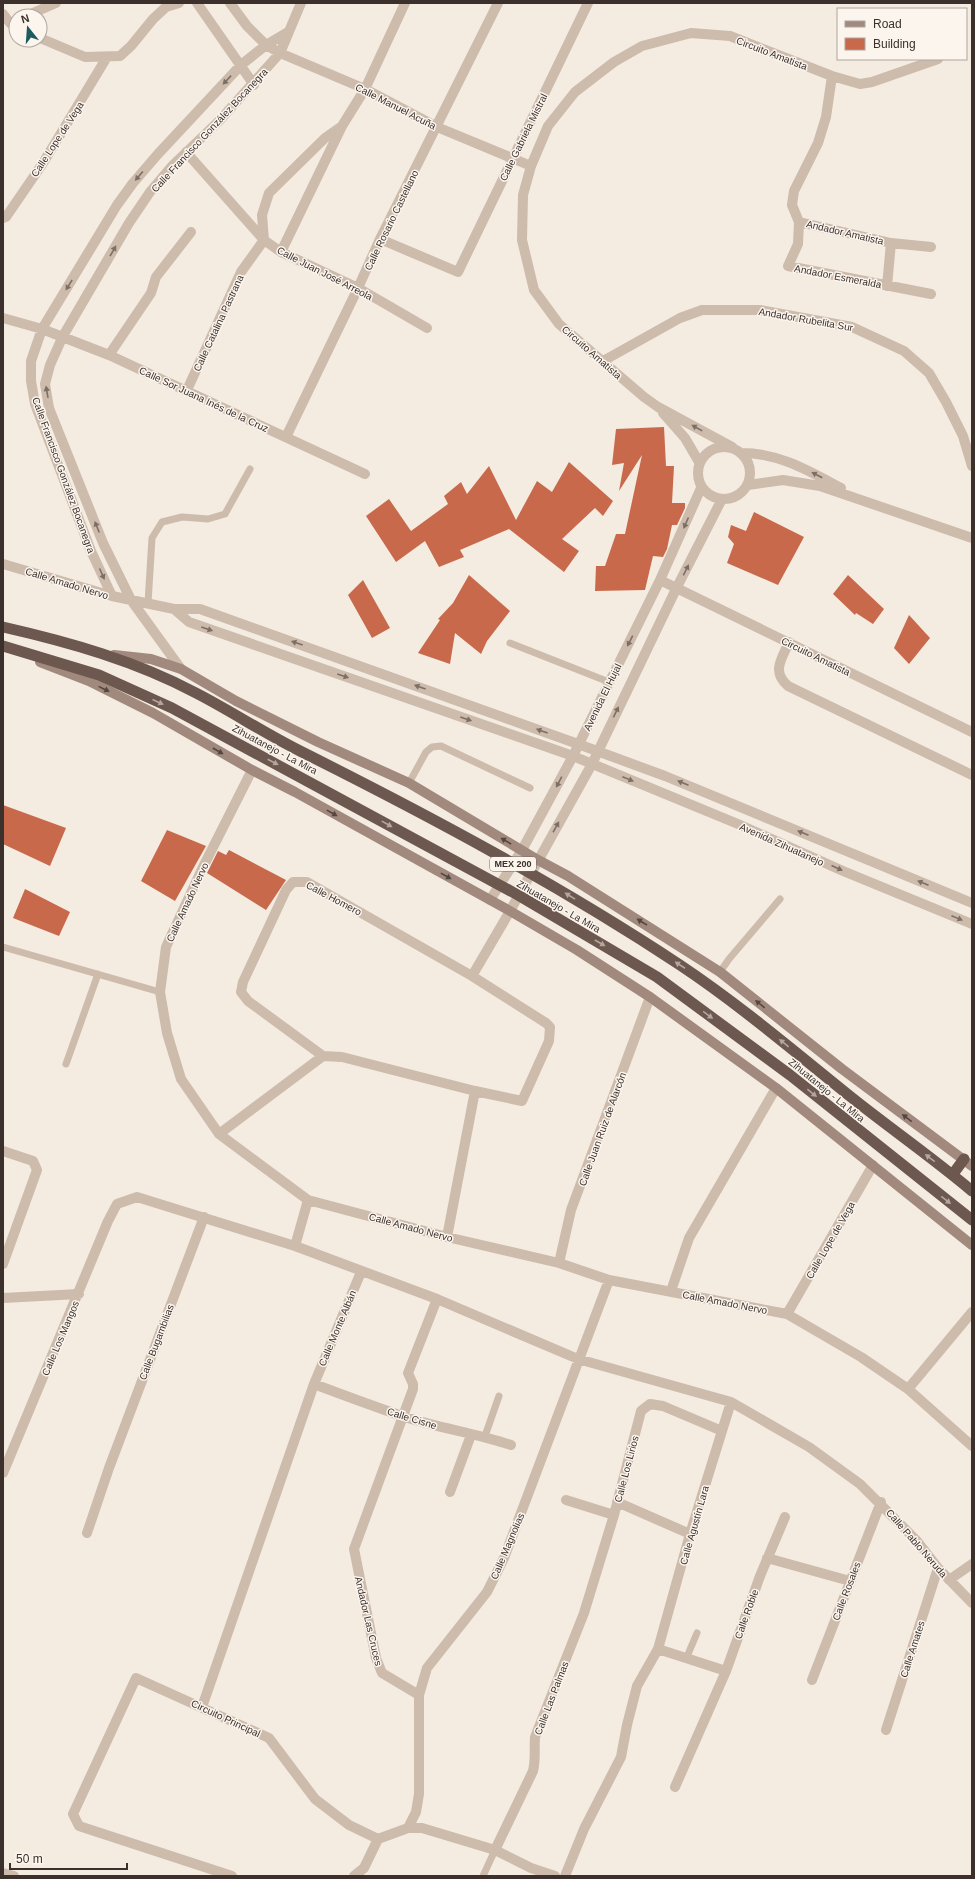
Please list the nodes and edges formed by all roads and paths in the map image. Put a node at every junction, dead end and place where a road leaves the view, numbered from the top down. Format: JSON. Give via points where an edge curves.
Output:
{"nodes":[{"id":1,"x":56,"y":3,"type":"edge"},
{"id":2,"x":179,"y":3,"type":"edge"},
{"id":3,"x":197,"y":3,"type":"edge"},
{"id":4,"x":230,"y":3,"type":"edge"},
{"id":5,"x":301,"y":3,"type":"edge"},
{"id":6,"x":406,"y":3,"type":"edge"},
{"id":7,"x":498,"y":3,"type":"edge"},
{"id":8,"x":588,"y":3,"type":"edge"},
{"id":9,"x":44,"y":8,"type":"edge"},
{"id":10,"x":288,"y":32,"type":"junction"},
{"id":11,"x":48,"y":41,"type":"edge"},
{"id":12,"x":266,"y":45,"type":"junction"},
{"id":13,"x":280,"y":53,"type":"junction"},
{"id":14,"x":107,"y":57,"type":"junction"},
{"id":15,"x":935,"y":60,"type":"edge"},
{"id":16,"x":241,"y":65,"type":"junction"},
{"id":17,"x":832,"y":76,"type":"junction"},
{"id":18,"x":254,"y":85,"type":"junction"},
{"id":19,"x":365,"y":89,"type":"junction"},
{"id":20,"x":342,"y":126,"type":"junction"},
{"id":21,"x":437,"y":127,"type":"junction"},
{"id":22,"x":186,"y":152,"type":"junction"},
{"id":23,"x":512,"y":159,"type":"junction"},
{"id":24,"x":531,"y":166,"type":"junction"},
{"id":25,"x":3,"y":218,"type":"edge"},
{"id":26,"x":799,"y":222,"type":"junction"},
{"id":27,"x":191,"y":232,"type":"dead end"},
{"id":28,"x":380,"y":239,"type":"junction"},
{"id":29,"x":264,"y":240,"type":"junction"},
{"id":30,"x":891,"y":243,"type":"junction"},
{"id":31,"x":931,"y":246,"type":"dead end"},
{"id":32,"x":281,"y":252,"type":"junction"},
{"id":33,"x":887,"y":286,"type":"junction"},
{"id":34,"x":358,"y":288,"type":"junction"},
{"id":35,"x":931,"y":294,"type":"dead end"},
{"id":36,"x":3,"y":318,"type":"edge"},
{"id":37,"x":427,"y":328,"type":"dead end"},
{"id":38,"x":42,"y":329,"type":"junction"},
{"id":39,"x":63,"y":336,"type":"junction"},
{"id":40,"x":109,"y":354,"type":"junction"},
{"id":41,"x":603,"y":361,"type":"junction"},
{"id":42,"x":186,"y":390,"type":"junction"},
{"id":43,"x":658,"y":407,"type":"junction"},
{"id":44,"x":286,"y":437,"type":"junction"},
{"id":45,"x":732,"y":447,"type":"junction"},
{"id":46,"x":742,"y":453,"type":"junction"},
{"id":47,"x":699,"y":462,"type":"junction"},
{"id":48,"x":972,"y":466,"type":"edge"},
{"id":49,"x":250,"y":468,"type":"dead end"},
{"id":50,"x":365,"y":474,"type":"dead end"},
{"id":51,"x":748,"y":485,"type":"junction"},
{"id":52,"x":701,"y":488,"type":"junction"},
{"id":53,"x":722,"y":499,"type":"junction"},
{"id":54,"x":864,"y":500,"type":"junction"},
{"id":55,"x":972,"y":538,"type":"edge"},
{"id":56,"x":3,"y":564,"type":"edge"},
{"id":57,"x":660,"y":580,"type":"junction"},
{"id":58,"x":677,"y":587,"type":"junction"},
{"id":59,"x":112,"y":596,"type":"junction"},
{"id":60,"x":131,"y":600,"type":"junction"},
{"id":61,"x":148,"y":603,"type":"junction"},
{"id":62,"x":174,"y":610,"type":"junction"},
{"id":63,"x":3,"y":627,"type":"edge"},
{"id":64,"x":789,"y":642,"type":"junction"},
{"id":65,"x":510,"y":643,"type":"dead end"},
{"id":66,"x":3,"y":647,"type":"edge"},
{"id":67,"x":105,"y":654,"type":"junction"},
{"id":68,"x":181,"y":669,"type":"junction"},
{"id":69,"x":609,"y":682,"type":"junction"},
{"id":70,"x":972,"y":732,"type":"edge"},
{"id":71,"x":578,"y":744,"type":"junction"},
{"id":72,"x":597,"y":750,"type":"junction"},
{"id":73,"x":573,"y":756,"type":"junction"},
{"id":74,"x":592,"y":764,"type":"junction"},
{"id":75,"x":252,"y":770,"type":"junction"},
{"id":76,"x":972,"y":775,"type":"edge"},
{"id":77,"x":409,"y":783,"type":"junction"},
{"id":78,"x":530,"y":788,"type":"dead end"},
{"id":79,"x":747,"y":810,"type":"junction"},
{"id":80,"x":738,"y":824,"type":"junction"},
{"id":81,"x":522,"y":850,"type":"junction"},
{"id":82,"x":538,"y":860,"type":"junction"},
{"id":83,"x":512,"y":864,"type":"junction"},
{"id":84,"x":530,"y":874,"type":"junction"},
{"id":85,"x":499,"y":885,"type":"junction"},
{"id":86,"x":518,"y":895,"type":"junction"},
{"id":87,"x":780,"y":899,"type":"dead end"},
{"id":88,"x":490,"y":900,"type":"junction"},
{"id":89,"x":972,"y":903,"type":"edge"},
{"id":90,"x":510,"y":911,"type":"junction"},
{"id":91,"x":972,"y":924,"type":"edge"},
{"id":92,"x":3,"y":947,"type":"edge"},
{"id":93,"x":720,"y":972,"type":"junction"},
{"id":94,"x":98,"y":974,"type":"junction"},
{"id":95,"x":472,"y":976,"type":"junction"},
{"id":96,"x":160,"y":992,"type":"junction"},
{"id":97,"x":650,"y":997,"type":"junction"},
{"id":98,"x":323,"y":1056,"type":"junction"},
{"id":99,"x":66,"y":1064,"type":"dead end"},
{"id":100,"x":776,"y":1088,"type":"junction"},
{"id":101,"x":475,"y":1091,"type":"junction"},
{"id":102,"x":219,"y":1134,"type":"junction"},
{"id":103,"x":3,"y":1151,"type":"edge"},
{"id":104,"x":968,"y":1163,"type":"edge"},
{"id":105,"x":873,"y":1165,"type":"junction"},
{"id":106,"x":953,"y":1174,"type":"junction"},
{"id":107,"x":972,"y":1191,"type":"edge"},
{"id":108,"x":308,"y":1200,"type":"junction"},
{"id":109,"x":117,"y":1204,"type":"joint"},
{"id":110,"x":204,"y":1217,"type":"junction"},
{"id":111,"x":972,"y":1220,"type":"edge"},
{"id":112,"x":447,"y":1236,"type":"junction"},
{"id":113,"x":295,"y":1246,"type":"junction"},
{"id":114,"x":972,"y":1246,"type":"edge"},
{"id":115,"x":559,"y":1263,"type":"junction"},
{"id":116,"x":3,"y":1264,"type":"edge"},
{"id":117,"x":361,"y":1272,"type":"junction"},
{"id":118,"x":609,"y":1280,"type":"junction"},
{"id":119,"x":671,"y":1291,"type":"junction"},
{"id":120,"x":79,"y":1294,"type":"junction"},
{"id":121,"x":3,"y":1298,"type":"edge"},
{"id":122,"x":438,"y":1299,"type":"junction"},
{"id":123,"x":972,"y":1312,"type":"edge"},
{"id":124,"x":787,"y":1314,"type":"junction"},
{"id":125,"x":578,"y":1359,"type":"junction"},
{"id":126,"x":314,"y":1384,"type":"junction"},
{"id":127,"x":908,"y":1388,"type":"junction"},
{"id":128,"x":499,"y":1396,"type":"dead end"},
{"id":129,"x":731,"y":1402,"type":"junction"},
{"id":130,"x":403,"y":1416,"type":"junction"},
{"id":131,"x":722,"y":1431,"type":"junction"},
{"id":132,"x":472,"y":1435,"type":"junction"},
{"id":133,"x":484,"y":1436,"type":"junction"},
{"id":134,"x":511,"y":1445,"type":"dead end"},
{"id":135,"x":972,"y":1446,"type":"edge"},
{"id":136,"x":3,"y":1473,"type":"edge"},
{"id":137,"x":450,"y":1492,"type":"dead end"},
{"id":138,"x":566,"y":1500,"type":"dead end"},
{"id":139,"x":617,"y":1502,"type":"junction"},
{"id":140,"x":880,"y":1502,"type":"junction"},
{"id":141,"x":614,"y":1515,"type":"junction"},
{"id":142,"x":785,"y":1517,"type":"dead end"},
{"id":143,"x":87,"y":1533,"type":"dead end"},
{"id":144,"x":690,"y":1534,"type":"junction"},
{"id":145,"x":767,"y":1558,"type":"junction"},
{"id":146,"x":972,"y":1564,"type":"edge"},
{"id":147,"x":938,"y":1568,"type":"junction"},
{"id":148,"x":949,"y":1580,"type":"junction"},
{"id":149,"x":850,"y":1581,"type":"junction"},
{"id":150,"x":972,"y":1603,"type":"edge"},
{"id":151,"x":584,"y":1613,"type":"joint"},
{"id":152,"x":697,"y":1633,"type":"dead end"},
{"id":153,"x":658,"y":1649,"type":"junction"},
{"id":154,"x":686,"y":1659,"type":"junction"},
{"id":155,"x":726,"y":1670,"type":"junction"},
{"id":156,"x":812,"y":1680,"type":"dead end"},
{"id":157,"x":419,"y":1695,"type":"junction"},
{"id":158,"x":202,"y":1707,"type":"junction"},
{"id":159,"x":886,"y":1730,"type":"dead end"},
{"id":160,"x":675,"y":1787,"type":"dead end"},
{"id":161,"x":408,"y":1828,"type":"junction"},
{"id":162,"x":378,"y":1839,"type":"junction"},
{"id":163,"x":495,"y":1850,"type":"junction"},
{"id":164,"x":363,"y":1872,"type":"edge"},
{"id":165,"x":3,"y":1873,"type":"edge"},
{"id":166,"x":14,"y":1876,"type":"edge"},
{"id":167,"x":232,"y":1876,"type":"edge"},
{"id":168,"x":354,"y":1876,"type":"edge"},
{"id":169,"x":483,"y":1876,"type":"edge"},
{"id":170,"x":556,"y":1876,"type":"edge"},
{"id":171,"x":565,"y":1876,"type":"edge"}],
"edges":[{"from":1,"to":9,"type":"street"},
{"from":2,"to":14,"type":"street","via":[[166,7],[120,56]]},
{"from":3,"to":16,"type":"street"},
{"from":4,"to":12,"type":"street","name":"Calle Manuel Acuña","via":[[246,26]]},
{"from":5,"to":10,"type":"street"},
{"from":6,"to":19,"type":"street"},
{"from":7,"to":21,"type":"street","name":"Calle Rosario Castellano"},
{"from":8,"to":23,"type":"street","name":"Calle Gabriela Mistral"},
{"from":10,"to":12,"type":"street","name":"Calle Francisco González Bocanegra"},
{"from":10,"to":13,"type":"street","name":"Calle Francisco González Bocanegra"},
{"from":11,"to":14,"type":"street","via":[[85,57]]},
{"from":12,"to":13,"type":"street","name":"Calle Manuel Acuña"},
{"from":12,"to":16,"type":"street","name":"Calle Francisco González Bocanegra"},
{"from":13,"to":18,"type":"street","name":"Calle Francisco González Bocanegra"},
{"from":13,"to":19,"type":"street","name":"Calle Manuel Acuña"},
{"from":14,"to":25,"type":"street","name":"Calle Lope de Vega","via":[[43,163]]},
{"from":15,"to":17,"type":"street","name":"Circuito Amatista","via":[[860,84]]},
{"from":16,"to":18,"type":"street"},
{"from":16,"to":38,"type":"street","name":"Calle Francisco González Bocanegra","one_way":true,"via":[[133,183]]},
{"from":17,"to":24,"type":"street","name":"Circuito Amatista","via":[[730,36],[691,33],[642,46],[614,62],[575,92],[548,126]]},
{"from":17,"to":26,"type":"street","via":[[826,118],[818,143],[794,191],[792,204]]},
{"from":18,"to":22,"type":"street","name":"Calle Francisco González Bocanegra"},
{"from":19,"to":20,"type":"street"},
{"from":19,"to":21,"type":"street","name":"Calle Manuel Acuña"},
{"from":20,"to":29,"type":"street","via":[[325,138],[269,193],[262,215]]},
{"from":20,"to":32,"type":"street"},
{"from":21,"to":23,"type":"street","name":"Calle Manuel Acuña"},
{"from":21,"to":28,"type":"street","name":"Calle Rosario Castellano"},
{"from":22,"to":29,"type":"street","name":"Calle Juan José Arreola"},
{"from":39,"to":22,"type":"street","name":"Calle Francisco González Bocanegra","one_way":true,"via":[[128,223],[150,192]]},
{"from":23,"to":24,"type":"street","name":"Calle Manuel Acuña"},
{"from":23,"to":28,"type":"street","name":"Calle Gabriela Mistral","via":[[458,272]]},
{"from":24,"to":41,"type":"street","name":"Circuito Amatista","via":[[523,195],[522,240],[534,290],[559,324]]},
{"from":26,"to":30,"type":"street","name":"Andador Amatista"},
{"from":26,"to":33,"type":"street","name":"Andador Esmeralda","via":[[798,244],[788,266]]},
{"from":27,"to":40,"type":"street","via":[[156,277],[151,293]]},
{"from":28,"to":34,"type":"street","name":"Calle Rosario Castellano"},
{"from":29,"to":32,"type":"street","name":"Calle Juan José Arreola"},
{"from":29,"to":42,"type":"street","name":"Calle Catalina Pastrana","via":[[241,272]]},
{"from":30,"to":31,"type":"street"},
{"from":30,"to":33,"type":"street","name":"Andador Esmeralda"},
{"from":32,"to":34,"type":"street","name":"Calle Juan José Arreola"},
{"from":33,"to":35,"type":"street","name":"Andador Esmeralda"},
{"from":34,"to":37,"type":"street","name":"Calle Juan José Arreola"},
{"from":34,"to":44,"type":"street","name":"Calle Rosario Castellano"},
{"from":36,"to":38,"type":"street"},
{"from":38,"to":39,"type":"street","name":"Calle Sor Juana Inés de la Cruz"},
{"from":38,"to":59,"type":"street","name":"Calle Francisco González Bocanegra","one_way":true,"via":[[31,361],[35,404]]},
{"from":39,"to":40,"type":"street","name":"Calle Sor Juana Inés de la Cruz"},
{"from":60,"to":39,"type":"street","name":"Calle Francisco González Bocanegra","one_way":true,"via":[[104,543],[49,408],[45,384]]},
{"from":40,"to":42,"type":"street","name":"Calle Sor Juana Inés de la Cruz"},
{"from":41,"to":43,"type":"street","name":"Circuito Amatista"},
{"from":41,"to":48,"type":"street","name":"Andador Rubelita Sur","via":[[680,318],[702,310],[760,310],[852,327],[904,350],[928,373],[963,436]]},
{"from":42,"to":44,"type":"street","name":"Calle Sor Juana Inés de la Cruz"},
{"from":45,"to":43,"type":"street","name":"Circuito Amatista","one_way":true},
{"from":43,"to":47,"type":"street","name":"Circuito Amatista","via":[[685,438]]},
{"from":44,"to":50,"type":"street","name":"Calle Sor Juana Inés de la Cruz"},
{"from":45,"to":46,"type":"street"},
{"from":45,"to":47,"type":"street","via":[[718,446],[706,452]]},
{"from":46,"to":51,"type":"street","via":[[748,461],[750,471]]},
{"from":54,"to":46,"type":"street","one_way":true,"via":[[782,459],[760,453]]},
{"from":47,"to":52,"type":"street","via":[[697,475]]},
{"from":49,"to":61,"type":"lane","via":[[226,514],[208,519],[182,517],[162,522],[152,538]]},
{"from":51,"to":53,"type":"street","via":[[734,497]]},
{"from":51,"to":54,"type":"street","via":[[783,480],[820,486]]},
{"from":52,"to":53,"type":"street","via":[[707,494]]},
{"from":52,"to":57,"type":"street","name":"Avenida El Hujal","one_way":true},
{"from":58,"to":53,"type":"street","name":"Avenida El Hujal","one_way":true},
{"from":54,"to":55,"type":"street"},
{"from":56,"to":59,"type":"street","name":"Calle Amado Nervo"},
{"from":57,"to":58,"type":"street","name":"Circuito Amatista"},
{"from":57,"to":69,"type":"street","name":"Avenida El Hujal","one_way":true},
{"from":58,"to":64,"type":"street","name":"Circuito Amatista"},
{"from":72,"to":58,"type":"street","name":"Avenida El Hujal","one_way":true},
{"from":59,"to":60,"type":"street","name":"Calle Amado Nervo"},
{"from":60,"to":61,"type":"street","name":"Calle Amado Nervo"},
{"from":60,"to":68,"type":"street","name":"Calle Francisco González Bocanegra"},
{"from":61,"to":62,"type":"street","name":"Calle Amado Nervo"},
{"from":71,"to":62,"type":"street","name":"Avenida Zihuatanejo","one_way":true,"via":[[200,609]]},
{"from":62,"to":73,"type":"street","name":"Avenida Zihuatanejo","one_way":true,"via":[[189,622]]},
{"from":63,"to":67,"type":"highway","name":"Zihuatanejo - La Mira","number":"MEX 200"},
{"from":64,"to":70,"type":"street","name":"Circuito Amatista"},
{"from":64,"to":76,"type":"street","via":[[778,669],[780,679],[788,686]]},
{"from":65,"to":69,"type":"lane"},
{"from":66,"to":75,"type":"main road","one_way":true,"via":[[89,681],[146,709]]},
{"from":66,"to":85,"type":"highway","name":"Zihuatanejo - La Mira","number":"MEX 200","one_way":true,"via":[[99,676],[172,708]]},
{"from":67,"to":68,"type":"main road","via":[[151,660]]},
{"from":67,"to":83,"type":"highway","name":"Zihuatanejo - La Mira","number":"MEX 200","via":[[196,692],[281,741],[379,790]]},
{"from":68,"to":77,"type":"main road","via":[[236,701],[311,739]]},
{"from":69,"to":71,"type":"street","name":"Avenida El Hujal"},
{"from":71,"to":72,"type":"street","name":"Avenida Zihuatanejo"},
{"from":71,"to":73,"type":"street","name":"Avenida El Hujal"},
{"from":72,"to":74,"type":"street","name":"Avenida El Hujal"},
{"from":79,"to":72,"type":"street","name":"Avenida Zihuatanejo","one_way":true},
{"from":73,"to":74,"type":"street","name":"Avenida Zihuatanejo"},
{"from":73,"to":81,"type":"street","name":"Avenida El Hujal","one_way":true},
{"from":74,"to":80,"type":"street","name":"Avenida Zihuatanejo","one_way":true},
{"from":82,"to":74,"type":"street","name":"Avenida El Hujal","one_way":true},
{"from":75,"to":88,"type":"main road","one_way":true},
{"from":75,"to":96,"type":"street","name":"Calle Amado Nervo","via":[[166,947]]},
{"from":77,"to":78,"type":"lane","via":[[426,752],[432,747],[441,746]]},
{"from":81,"to":77,"type":"main road","one_way":true},
{"from":79,"to":80,"type":"street"},
{"from":89,"to":79,"type":"street","name":"Avenida Zihuatanejo","one_way":true},
{"from":80,"to":91,"type":"street","name":"Avenida Zihuatanejo","one_way":true},
{"from":81,"to":82,"type":"main road"},
{"from":81,"to":83,"type":"street","name":"Avenida El Hujal"},
{"from":82,"to":84,"type":"street","name":"Avenida El Hujal"},
{"from":93,"to":82,"type":"main road","one_way":true,"via":[[568,876]]},
{"from":83,"to":84,"type":"highway","name":"Zihuatanejo - La Mira","number":"MEX 200"},
{"from":83,"to":85,"type":"street","name":"Avenida El Hujal"},
{"from":84,"to":86,"type":"street","name":"Avenida El Hujal"},
{"from":106,"to":84,"type":"highway","name":"Zihuatanejo - La Mira","number":"MEX 200","one_way":true,"via":[[854,1100],[730,1001],[680,966]]},
{"from":85,"to":86,"type":"highway","name":"Zihuatanejo - La Mira","number":"MEX 200"},
{"from":85,"to":88,"type":"street","name":"Avenida El Hujal"},
{"from":86,"to":90,"type":"street","name":"Avenida El Hujal"},
{"from":86,"to":111,"type":"highway","name":"Zihuatanejo - La Mira","number":"MEX 200","one_way":true,"via":[[657,977],[790,1075]]},
{"from":87,"to":93,"type":"lane"},
{"from":88,"to":90,"type":"main road"},
{"from":90,"to":95,"type":"street","name":"Avenida El Hujal"},
{"from":90,"to":97,"type":"main road"},
{"from":92,"to":94,"type":"lane"},
{"from":104,"to":93,"type":"main road","one_way":true,"via":[[842,1069]]},
{"from":94,"to":96,"type":"lane"},
{"from":94,"to":99,"type":"lane"},
{"from":95,"to":98,"type":"street","name":"Calle Homero","via":[[307,882],[293,882],[286,890],[243,982],[241,992],[248,1001]]},
{"from":95,"to":101,"type":"street","name":"Calle Homero","via":[[550,1026],[549,1041],[522,1101]]},
{"from":96,"to":102,"type":"street","name":"Calle Amado Nervo","via":[[166,1033],[182,1079]]},
{"from":97,"to":100,"type":"main road"},
{"from":97,"to":115,"type":"street","name":"Calle Juan Ruiz de Alarcón","via":[[571,1210]]},
{"from":98,"to":101,"type":"street","name":"Calle Homero","via":[[342,1057]]},
{"from":98,"to":102,"type":"street"},
{"from":100,"to":105,"type":"main road"},
{"from":100,"to":119,"type":"street","via":[[689,1238]]},
{"from":101,"to":112,"type":"street"},
{"from":102,"to":108,"type":"street","name":"Calle Amado Nervo"},
{"from":103,"to":116,"type":"street","via":[[33,1161],[37,1170]]},
{"from":104,"to":106,"type":"highway"},
{"from":105,"to":114,"type":"main road"},
{"from":105,"to":124,"type":"street","name":"Calle Lope de Vega"},
{"from":106,"to":107,"type":"highway","name":"Zihuatanejo - La Mira","number":"MEX 200"},
{"from":108,"to":112,"type":"street","name":"Calle Amado Nervo"},
{"from":108,"to":113,"type":"street"},
{"from":109,"to":110,"type":"street","name":"Calle Pablo Neruda","via":[[137,1197]]},
{"from":109,"to":120,"type":"street","name":"Calle Los Mangos"},
{"from":110,"to":113,"type":"street","name":"Calle Pablo Neruda"},
{"from":110,"to":143,"type":"street","name":"Calle Bugambilias"},
{"from":112,"to":115,"type":"street","name":"Calle Amado Nervo"},
{"from":113,"to":117,"type":"street","name":"Calle Pablo Neruda"},
{"from":115,"to":118,"type":"street","name":"Calle Amado Nervo"},
{"from":117,"to":122,"type":"street","name":"Calle Pablo Neruda"},
{"from":117,"to":126,"type":"street","name":"Calle Monte Albán"},
{"from":118,"to":119,"type":"street","name":"Calle Amado Nervo"},
{"from":118,"to":125,"type":"street","name":"Calle Magnolias"},
{"from":119,"to":124,"type":"street","name":"Calle Amado Nervo"},
{"from":120,"to":121,"type":"street"},
{"from":120,"to":136,"type":"street","name":"Calle Los Mangos"},
{"from":122,"to":125,"type":"street","name":"Calle Pablo Neruda"},
{"from":122,"to":130,"type":"street","via":[[408,1373],[413,1389]]},
{"from":123,"to":127,"type":"street"},
{"from":124,"to":127,"type":"street","name":"Calle Amado Nervo"},
{"from":125,"to":129,"type":"street","name":"Calle Pablo Neruda"},
{"from":125,"to":157,"type":"street","name":"Calle Magnolias","via":[[504,1558],[487,1592],[427,1668]]},
{"from":126,"to":130,"type":"street","name":"Calle Cisne"},
{"from":126,"to":158,"type":"street","name":"Calle Monte Albán"},
{"from":127,"to":135,"type":"street","name":"Calle Amado Nervo"},
{"from":128,"to":133,"type":"lane"},
{"from":129,"to":131,"type":"street","name":"Calle Agustín Lara"},
{"from":129,"to":140,"type":"street","name":"Calle Pablo Neruda","via":[[809,1447]]},
{"from":130,"to":132,"type":"street","name":"Calle Cisne"},
{"from":130,"to":157,"type":"street","name":"Andador Las Cruces","via":[[354,1549],[376,1658],[382,1673]]},
{"from":131,"to":139,"type":"street","name":"Calle Los Lirios","via":[[663,1406],[650,1404],[641,1411]]},
{"from":131,"to":144,"type":"street","name":"Calle Agustín Lara"},
{"from":132,"to":133,"type":"street","name":"Calle Cisne"},
{"from":132,"to":137,"type":"street"},
{"from":133,"to":134,"type":"street","name":"Calle Cisne"},
{"from":138,"to":141,"type":"street"},
{"from":139,"to":141,"type":"street","name":"Calle Los Lirios"},
{"from":139,"to":144,"type":"street"},
{"from":140,"to":147,"type":"street","name":"Calle Pablo Neruda","via":[[917,1541]]},
{"from":140,"to":149,"type":"street","name":"Calle Rosales"},
{"from":141,"to":151,"type":"street","name":"Calle Los Lirios"},
{"from":142,"to":145,"type":"street","name":"Calle Roble"},
{"from":144,"to":153,"type":"street","name":"Calle Agustín Lara"},
{"from":145,"to":149,"type":"street"},
{"from":145,"to":155,"type":"street","name":"Calle Roble"},
{"from":146,"to":148,"type":"street"},
{"from":147,"to":148,"type":"street","name":"Calle Pablo Neruda"},
{"from":147,"to":159,"type":"street","name":"Calle Amates"},
{"from":148,"to":150,"type":"street","name":"Calle Pablo Neruda"},
{"from":149,"to":156,"type":"street","name":"Calle Rosales"},
{"from":151,"to":163,"type":"street","name":"Calle Las Palmas","via":[[535,1737],[536,1760],[533,1771]]},
{"from":152,"to":154,"type":"lane"},
{"from":153,"to":154,"type":"street"},
{"from":153,"to":171,"type":"street","name":"Calle Agustín Lara","via":[[638,1686],[621,1757],[584,1829]]},
{"from":154,"to":155,"type":"street"},
{"from":155,"to":160,"type":"street","name":"Calle Roble"},
{"from":157,"to":161,"type":"street","name":"Calle Magnolias","via":[[419,1794],[416,1812]]},
{"from":158,"to":162,"type":"street","name":"Circuito Principal","via":[[268,1738],[315,1799],[350,1825]]},
{"from":158,"to":167,"type":"street","name":"Circuito Principal","via":[[136,1678],[73,1814],[79,1826]]},
{"from":161,"to":162,"type":"street"},
{"from":161,"to":163,"type":"street","via":[[422,1828]]},
{"from":162,"to":164,"type":"street"},
{"from":163,"to":169,"type":"lane"},
{"from":163,"to":170,"type":"street","via":[[531,1868]]},
{"from":164,"to":168,"type":"street"},
{"from":165,"to":166,"type":"street"}]}
